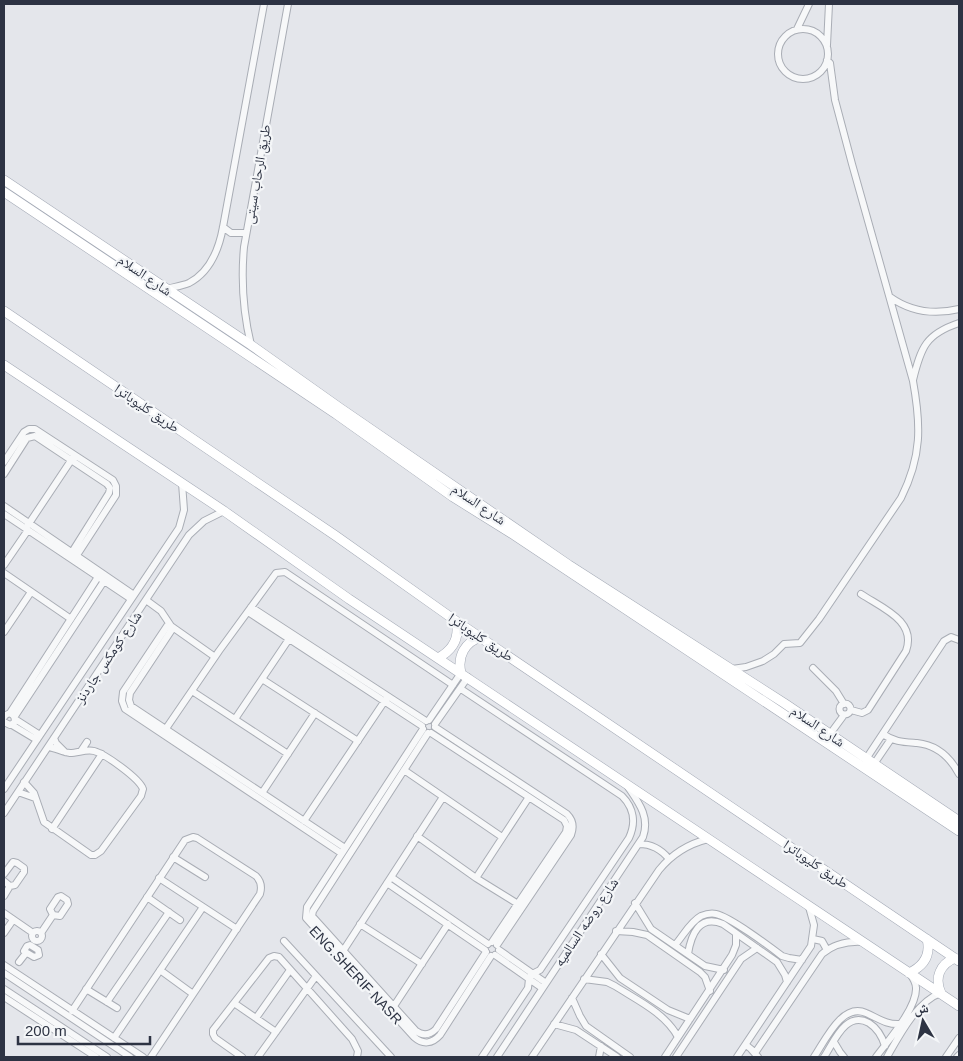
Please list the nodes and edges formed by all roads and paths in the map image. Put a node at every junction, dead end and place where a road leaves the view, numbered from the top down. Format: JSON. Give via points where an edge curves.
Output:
{"nodes":[{"id":1,"x":264,"y":4,"type":"edge"},
{"id":2,"x":288,"y":4,"type":"edge"},
{"id":3,"x":809,"y":4,"type":"edge"},
{"id":4,"x":829,"y":4,"type":"edge"},
{"id":5,"x":798,"y":29,"type":"junction"},
{"id":6,"x":827,"y":49,"type":"junction"},
{"id":7,"x":827,"y":60,"type":"junction"},
{"id":8,"x":4,"y":180,"type":"edge"},
{"id":9,"x":4,"y":192,"type":"edge"},
{"id":10,"x":223,"y":227,"type":"junction"},
{"id":11,"x":246,"y":233,"type":"junction"},
{"id":12,"x":166,"y":289,"type":"junction"},
{"id":13,"x":890,"y":296,"type":"junction"},
{"id":14,"x":959,"y":309,"type":"edge"},
{"id":15,"x":4,"y":311,"type":"edge"},
{"id":16,"x":959,"y":323,"type":"edge"},
{"id":17,"x":251,"y":345,"type":"junction"},
{"id":18,"x":4,"y":365,"type":"edge"},
{"id":19,"x":913,"y":381,"type":"junction"},
{"id":20,"x":338,"y":411,"type":"junction"},
{"id":21,"x":73,"y":457,"type":"junction"},
{"id":22,"x":4,"y":462,"type":"edge"},
{"id":23,"x":4,"y":474,"type":"edge"},
{"id":24,"x":182,"y":483,"type":"junction"},
{"id":25,"x":4,"y":506,"type":"edge"},
{"id":26,"x":224,"y":511,"type":"junction"},
{"id":27,"x":4,"y":514,"type":"edge"},
{"id":28,"x":27,"y":527,"type":"junction"},
{"id":29,"x":179,"y":528,"type":"junction"},
{"id":30,"x":190,"y":535,"type":"junction"},
{"id":31,"x":74,"y":554,"type":"junction"},
{"id":32,"x":4,"y":565,"type":"edge"},
{"id":33,"x":4,"y":573,"type":"edge"},
{"id":34,"x":101,"y":579,"type":"junction"},
{"id":35,"x":31,"y":592,"type":"junction"},
{"id":36,"x":862,"y":594,"type":"dead end"},
{"id":37,"x":133,"y":597,"type":"junction"},
{"id":38,"x":146,"y":600,"type":"junction"},
{"id":39,"x":250,"y":610,"type":"junction"},
{"id":40,"x":71,"y":619,"type":"junction"},
{"id":41,"x":456,"y":621,"type":"junction"},
{"id":42,"x":171,"y":625,"type":"junction"},
{"id":43,"x":4,"y":632,"type":"edge"},
{"id":44,"x":287,"y":635,"type":"junction"},
{"id":45,"x":481,"y":637,"type":"junction"},
{"id":46,"x":959,"y":640,"type":"edge"},
{"id":47,"x":215,"y":657,"type":"junction"},
{"id":48,"x":438,"y":658,"type":"junction"},
{"id":49,"x":813,"y":668,"type":"dead end"},
{"id":50,"x":732,"y":669,"type":"junction"},
{"id":51,"x":465,"y":675,"type":"junction"},
{"id":52,"x":262,"y":679,"type":"junction"},
{"id":53,"x":453,"y":685,"type":"junction"},
{"id":54,"x":461,"y":689,"type":"junction"},
{"id":55,"x":192,"y":691,"type":"junction"},
{"id":56,"x":386,"y":699,"type":"junction"},
{"id":57,"x":448,"y":699,"type":"junction"},
{"id":58,"x":844,"y":704,"type":"junction"},
{"id":59,"x":851,"y":710,"type":"junction"},
{"id":60,"x":315,"y":713,"type":"junction"},
{"id":61,"x":842,"y":714,"type":"junction"},
{"id":62,"x":8,"y":719,"type":"edge"},
{"id":63,"x":235,"y":719,"type":"junction"},
{"id":64,"x":429,"y":727,"type":"junction"},
{"id":65,"x":165,"y":730,"type":"junction"},
{"id":66,"x":4,"y":733,"type":"edge"},
{"id":67,"x":829,"y":733,"type":"junction"},
{"id":68,"x":883,"y":734,"type":"junction"},
{"id":69,"x":38,"y":738,"type":"junction"},
{"id":70,"x":54,"y":738,"type":"junction"},
{"id":71,"x":891,"y":739,"type":"junction"},
{"id":72,"x":358,"y":741,"type":"junction"},
{"id":73,"x":87,"y":742,"type":"dead end"},
{"id":74,"x":48,"y":747,"type":"junction"},
{"id":75,"x":81,"y":751,"type":"junction"},
{"id":76,"x":65,"y":752,"type":"junction"},
{"id":77,"x":102,"y":754,"type":"junction"},
{"id":78,"x":288,"y":754,"type":"junction"},
{"id":79,"x":870,"y":761,"type":"junction"},
{"id":80,"x":489,"y":767,"type":"junction"},
{"id":81,"x":404,"y":770,"type":"junction"},
{"id":82,"x":959,"y":774,"type":"edge"},
{"id":83,"x":24,"y":782,"type":"junction"},
{"id":84,"x":626,"y":784,"type":"junction"},
{"id":85,"x":4,"y":789,"type":"edge"},
{"id":86,"x":18,"y":792,"type":"junction"},
{"id":87,"x":262,"y":793,"type":"junction"},
{"id":88,"x":443,"y":796,"type":"junction"},
{"id":89,"x":529,"y":797,"type":"junction"},
{"id":90,"x":35,"y":798,"type":"junction"},
{"id":91,"x":375,"y":808,"type":"junction"},
{"id":92,"x":4,"y":814,"type":"edge"},
{"id":93,"x":959,"y":821,"type":"edge"},
{"id":94,"x":304,"y":822,"type":"junction"},
{"id":95,"x":52,"y":829,"type":"junction"},
{"id":96,"x":959,"y":831,"type":"edge"},
{"id":97,"x":417,"y":836,"type":"junction"},
{"id":98,"x":502,"y":837,"type":"junction"},
{"id":99,"x":708,"y":839,"type":"junction"},
{"id":100,"x":639,"y":844,"type":"junction"},
{"id":101,"x":343,"y":851,"type":"junction"},
{"id":102,"x":173,"y":857,"type":"junction"},
{"id":103,"x":669,"y":859,"type":"junction"},
{"id":104,"x":544,"y":870,"type":"junction"},
{"id":105,"x":4,"y":874,"type":"edge"},
{"id":106,"x":205,"y":877,"type":"dead end"},
{"id":107,"x":159,"y":878,"type":"junction"},
{"id":108,"x":476,"y":878,"type":"junction"},
{"id":109,"x":389,"y":880,"type":"junction"},
{"id":110,"x":4,"y":881,"type":"edge"},
{"id":111,"x":10,"y":886,"type":"junction"},
{"id":112,"x":4,"y":896,"type":"edge"},
{"id":113,"x":147,"y":897,"type":"junction"},
{"id":114,"x":635,"y":903,"type":"junction"},
{"id":115,"x":518,"y":904,"type":"junction"},
{"id":116,"x":809,"y":906,"type":"junction"},
{"id":117,"x":203,"y":907,"type":"junction"},
{"id":118,"x":168,"y":912,"type":"junction"},
{"id":119,"x":4,"y":913,"type":"edge"},
{"id":120,"x":52,"y":915,"type":"dead end"},
{"id":121,"x":13,"y":920,"type":"junction"},
{"id":122,"x":180,"y":920,"type":"dead end"},
{"id":123,"x":360,"y":924,"type":"junction"},
{"id":124,"x":448,"y":924,"type":"junction"},
{"id":125,"x":652,"y":928,"type":"junction"},
{"id":126,"x":237,"y":929,"type":"junction"},
{"id":127,"x":616,"y":931,"type":"junction"},
{"id":128,"x":4,"y":933,"type":"edge"},
{"id":129,"x":32,"y":933,"type":"junction"},
{"id":130,"x":41,"y":933,"type":"junction"},
{"id":131,"x":736,"y":934,"type":"junction"},
{"id":132,"x":647,"y":935,"type":"junction"},
{"id":133,"x":813,"y":939,"type":"junction"},
{"id":134,"x":927,"y":939,"type":"junction"},
{"id":135,"x":284,"y":941,"type":"dead end"},
{"id":136,"x":864,"y":942,"type":"junction"},
{"id":137,"x":35,"y":944,"type":"junction"},
{"id":138,"x":675,"y":946,"type":"junction"},
{"id":139,"x":756,"y":948,"type":"junction"},
{"id":140,"x":492,"y":949,"type":"junction"},
{"id":141,"x":827,"y":950,"type":"junction"},
{"id":142,"x":343,"y":951,"type":"junction"},
{"id":143,"x":26,"y":953,"type":"junction"},
{"id":144,"x":601,"y":954,"type":"junction"},
{"id":145,"x":688,"y":954,"type":"junction"},
{"id":146,"x":732,"y":955,"type":"junction"},
{"id":147,"x":740,"y":959,"type":"junction"},
{"id":148,"x":957,"y":959,"type":"edge"},
{"id":149,"x":802,"y":960,"type":"junction"},
{"id":150,"x":19,"y":962,"type":"dead end"},
{"id":151,"x":422,"y":964,"type":"junction"},
{"id":152,"x":4,"y":965,"type":"edge"},
{"id":153,"x":705,"y":966,"type":"junction"},
{"id":154,"x":160,"y":970,"type":"junction"},
{"id":155,"x":290,"y":970,"type":"junction"},
{"id":156,"x":724,"y":970,"type":"junction"},
{"id":157,"x":700,"y":972,"type":"junction"},
{"id":158,"x":909,"y":973,"type":"junction"},
{"id":159,"x":5,"y":974,"type":"edge"},
{"id":160,"x":316,"y":976,"type":"junction"},
{"id":161,"x":530,"y":976,"type":"junction"},
{"id":162,"x":620,"y":978,"type":"junction"},
{"id":163,"x":584,"y":979,"type":"junction"},
{"id":164,"x":787,"y":982,"type":"junction"},
{"id":165,"x":368,"y":983,"type":"junction"},
{"id":166,"x":4,"y":985,"type":"edge"},
{"id":167,"x":544,"y":985,"type":"junction"},
{"id":168,"x":615,"y":986,"type":"junction"},
{"id":169,"x":4,"y":989,"type":"edge"},
{"id":170,"x":86,"y":989,"type":"junction"},
{"id":171,"x":307,"y":989,"type":"junction"},
{"id":172,"x":29,"y":990,"type":"junction"},
{"id":173,"x":710,"y":991,"type":"junction"},
{"id":174,"x":193,"y":994,"type":"junction"},
{"id":175,"x":941,"y":994,"type":"junction"},
{"id":176,"x":4,"y":998,"type":"edge"},
{"id":177,"x":572,"y":998,"type":"junction"},
{"id":178,"x":22,"y":1001,"type":"junction"},
{"id":179,"x":107,"y":1002,"type":"junction"},
{"id":180,"x":234,"y":1003,"type":"junction"},
{"id":181,"x":394,"y":1006,"type":"junction"},
{"id":182,"x":959,"y":1006,"type":"edge"},
{"id":183,"x":117,"y":1008,"type":"dead end"},
{"id":184,"x":72,"y":1011,"type":"junction"},
{"id":185,"x":256,"y":1018,"type":"junction"},
{"id":186,"x":690,"y":1019,"type":"junction"},
{"id":187,"x":554,"y":1024,"type":"junction"},
{"id":188,"x":900,"y":1024,"type":"junction"},
{"id":189,"x":276,"y":1032,"type":"junction"},
{"id":190,"x":678,"y":1037,"type":"junction"},
{"id":191,"x":114,"y":1038,"type":"junction"},
{"id":192,"x":959,"y":1038,"type":"edge"},
{"id":193,"x":834,"y":1042,"type":"junction"},
{"id":194,"x":601,"y":1046,"type":"junction"},
{"id":195,"x":746,"y":1046,"type":"junction"},
{"id":196,"x":884,"y":1046,"type":"junction"},
{"id":197,"x":756,"y":1055,"type":"edge"},
{"id":198,"x":96,"y":1057,"type":"edge"},
{"id":199,"x":107,"y":1057,"type":"edge"},
{"id":200,"x":130,"y":1057,"type":"edge"},
{"id":201,"x":142,"y":1057,"type":"edge"},
{"id":202,"x":151,"y":1057,"type":"edge"},
{"id":203,"x":242,"y":1057,"type":"edge"},
{"id":204,"x":258,"y":1057,"type":"edge"},
{"id":205,"x":357,"y":1057,"type":"edge"},
{"id":206,"x":391,"y":1057,"type":"edge"},
{"id":207,"x":482,"y":1057,"type":"edge"},
{"id":208,"x":497,"y":1057,"type":"edge"},
{"id":209,"x":532,"y":1057,"type":"edge"},
{"id":210,"x":599,"y":1057,"type":"edge"},
{"id":211,"x":617,"y":1057,"type":"edge"},
{"id":212,"x":630,"y":1057,"type":"edge"},
{"id":213,"x":665,"y":1057,"type":"edge"},
{"id":214,"x":676,"y":1057,"type":"edge"},
{"id":215,"x":737,"y":1057,"type":"edge"},
{"id":216,"x":814,"y":1057,"type":"edge"},
{"id":217,"x":824,"y":1057,"type":"edge"},
{"id":218,"x":844,"y":1057,"type":"edge"},
{"id":219,"x":876,"y":1057,"type":"edge"},
{"id":220,"x":887,"y":1057,"type":"edge"},
{"id":221,"x":946,"y":1057,"type":"edge"}],
"edges":[{"from":1,"to":10,"type":"street","name":"طريق الرحاب سيتى"},
{"from":2,"to":11,"type":"street","name":"طريق الرحاب سيتى"},
{"from":3,"to":5,"type":"street"},
{"from":4,"to":6,"type":"street"},
{"from":5,"to":6,"type":"street","via":[[820,35]]},
{"from":5,"to":7,"type":"street","via":[[786,35],[778,47],[779,62],[787,74],[807,78],[820,72]]},
{"from":6,"to":7,"type":"street"},
{"from":7,"to":13,"type":"street","via":[[852,164]]},
{"from":8,"to":12,"type":"main road","name":"شارع السلام"},
{"from":9,"to":20,"type":"main road","name":"شارع السلام"},
{"from":10,"to":11,"type":"street","via":[[236,234]]},
{"from":10,"to":12,"type":"street","name":"طريق الرحاب سيتى","via":[[216,253],[198,277]]},
{"from":11,"to":17,"type":"street","name":"طريق الرحاب سيتى","via":[[242,289]]},
{"from":12,"to":17,"type":"main road","name":"شارع السلام"},
{"from":13,"to":14,"type":"street","via":[[903,305],[926,312]]},
{"from":13,"to":19,"type":"street"},
{"from":15,"to":41,"type":"main road","name":"طريق كليوباترا"},
{"from":16,"to":19,"type":"street","via":[[942,329],[927,341],[918,358]]},
{"from":17,"to":20,"type":"main road","name":"شارع السلام"},
{"from":18,"to":24,"type":"main road"},
{"from":19,"to":50,"type":"street","via":[[919,416],[918,440],[912,470],[901,498],[800,643],[784,644],[763,661]]},
{"from":20,"to":50,"type":"main road","name":"شارع السلام"},
{"from":20,"to":96,"type":"main road","name":"شارع السلام","via":[[453,497]]},
{"from":21,"to":22,"type":"street","via":[[32,428],[22,434]]},
{"from":21,"to":23,"type":"street","via":[[32,436],[27,438]]},
{"from":21,"to":28,"type":"street"},
{"from":21,"to":31,"type":"street","via":[[110,478],[116,489],[114,498]]},
{"from":24,"to":26,"type":"main road"},
{"from":24,"to":29,"type":"street","name":"شارع كومكس جاردنز","via":[[184,510]]},
{"from":25,"to":28,"type":"street"},
{"from":26,"to":30,"type":"street","name":"شارع كومكس جاردنز","via":[[204,521]]},
{"from":26,"to":48,"type":"main road"},
{"from":27,"to":28,"type":"street"},
{"from":28,"to":31,"type":"street"},
{"from":28,"to":32,"type":"street"},
{"from":28,"to":34,"type":"street"},
{"from":29,"to":30,"type":"street"},
{"from":29,"to":37,"type":"street","name":"شارع كومكس جاردنز"},
{"from":30,"to":38,"type":"street","name":"شارع كومكس جاردنز"},
{"from":31,"to":37,"type":"street"},
{"from":33,"to":35,"type":"street"},
{"from":34,"to":37,"type":"street"},
{"from":34,"to":40,"type":"street"},
{"from":34,"to":62,"type":"street"},
{"from":35,"to":40,"type":"street"},
{"from":35,"to":43,"type":"street"},
{"from":36,"to":59,"type":"street","via":[[898,618],[906,629],[908,642],[906,651],[868,710],[862,713]]},
{"from":37,"to":69,"type":"street","name":"شارع كومكس جاردنز"},
{"from":38,"to":42,"type":"street","via":[[161,611]]},
{"from":38,"to":70,"type":"street","name":"شارع كومكس جاردنز"},
{"from":39,"to":44,"type":"street"},
{"from":39,"to":47,"type":"street"},
{"from":39,"to":53,"type":"street","via":[[276,573],[286,572]]},
{"from":40,"to":62,"type":"street"},
{"from":41,"to":45,"type":"main road","name":"طريق كليوباترا"},
{"from":41,"to":48,"type":"main road","via":[[456,641]]},
{"from":42,"to":47,"type":"street"},
{"from":42,"to":65,"type":"street","via":[[129,696],[134,709]]},
{"from":42,"to":101,"type":"street","via":[[123,692],[125,709]]},
{"from":44,"to":52,"type":"street"},
{"from":44,"to":56,"type":"street"},
{"from":45,"to":51,"type":"main road","via":[[463,650],[460,661]]},
{"from":45,"to":134,"type":"main road","name":"طريق كليوباترا"},
{"from":46,"to":68,"type":"street","via":[[951,637],[944,641]]},
{"from":47,"to":55,"type":"street"},
{"from":48,"to":51,"type":"main road"},
{"from":49,"to":58,"type":"street"},
{"from":50,"to":67,"type":"main road","name":"شارع السلام"},
{"from":51,"to":53,"type":"street"},
{"from":51,"to":54,"type":"street"},
{"from":51,"to":84,"type":"main road"},
{"from":52,"to":60,"type":"street"},
{"from":52,"to":63,"type":"street"},
{"from":53,"to":57,"type":"street"},
{"from":54,"to":57,"type":"street"},
{"from":54,"to":161,"type":"street","via":[[618,793],[632,811],[633,825],[629,838],[540,970]]},
{"from":55,"to":63,"type":"street"},
{"from":55,"to":65,"type":"street"},
{"from":56,"to":64,"type":"street"},
{"from":56,"to":72,"type":"street"},
{"from":57,"to":64,"type":"street"},
{"from":58,"to":59,"type":"street"},
{"from":58,"to":61,"type":"street","via":[[840,707]]},
{"from":59,"to":61,"type":"street"},
{"from":60,"to":72,"type":"street"},
{"from":60,"to":78,"type":"street"},
{"from":61,"to":67,"type":"street"},
{"from":62,"to":66,"type":"street"},
{"from":62,"to":69,"type":"street"},
{"from":63,"to":78,"type":"street"},
{"from":64,"to":80,"type":"street"},
{"from":64,"to":81,"type":"street"},
{"from":64,"to":91,"type":"street","name":"ENG.SHERIF NASR"},
{"from":65,"to":87,"type":"street"},
{"from":67,"to":79,"type":"main road","name":"شارع السلام"},
{"from":68,"to":71,"type":"street"},
{"from":68,"to":79,"type":"street"},
{"from":69,"to":85,"type":"street","name":"شارع كومكس جاردنز"},
{"from":70,"to":74,"type":"street","name":"شارع كومكس جاردنز"},
{"from":70,"to":76,"type":"street"},
{"from":71,"to":79,"type":"street"},
{"from":71,"to":82,"type":"street","via":[[937,750],[951,760]]},
{"from":72,"to":94,"type":"street"},
{"from":73,"to":75,"type":"street"},
{"from":74,"to":76,"type":"street"},
{"from":74,"to":83,"type":"street","name":"شارع كومكس جاردنز"},
{"from":75,"to":76,"type":"street"},
{"from":75,"to":77,"type":"street"},
{"from":77,"to":95,"type":"street"},
{"from":77,"to":95,"type":"street","via":[[138,781],[143,789],[141,796],[95,855],[88,854]]},
{"from":78,"to":87,"type":"street"},
{"from":79,"to":93,"type":"main road","name":"شارع السلام"},
{"from":80,"to":89,"type":"street"},
{"from":80,"to":104,"type":"street","via":[[567,814],[572,821],[571,835]]},
{"from":81,"to":88,"type":"street"},
{"from":81,"to":91,"type":"street"},
{"from":83,"to":86,"type":"street","name":"شارع كومكس جاردنز"},
{"from":83,"to":90,"type":"street"},
{"from":84,"to":99,"type":"main road"},
{"from":84,"to":100,"type":"street","name":"شارع روضه السالميه","via":[[645,816],[645,833]]},
{"from":86,"to":90,"type":"street"},
{"from":86,"to":92,"type":"street","name":"شارع كومكس جاردنز"},
{"from":87,"to":94,"type":"street"},
{"from":88,"to":97,"type":"street"},
{"from":88,"to":98,"type":"street"},
{"from":89,"to":98,"type":"street"},
{"from":89,"to":104,"type":"street","via":[[564,820],[567,826]]},
{"from":90,"to":95,"type":"street","via":[[42,819]]},
{"from":91,"to":101,"type":"street","name":"ENG.SHERIF NASR"},
{"from":91,"to":142,"type":"street","via":[[312,913]]},
{"from":94,"to":101,"type":"street"},
{"from":97,"to":108,"type":"street"},
{"from":97,"to":109,"type":"street"},
{"from":98,"to":108,"type":"street"},
{"from":99,"to":103,"type":"street","via":[[687,846]]},
{"from":99,"to":116,"type":"main road"},
{"from":100,"to":103,"type":"street","via":[[654,847]]},
{"from":100,"to":167,"type":"street","name":"شارع روضه السالميه"},
{"from":101,"to":165,"type":"street","name":"ENG.SHERIF NASR","via":[[307,907],[305,916]]},
{"from":102,"to":106,"type":"street"},
{"from":102,"to":107,"type":"street"},
{"from":102,"to":126,"type":"street","via":[[184,840],[193,837],[258,878],[262,886],[260,894]]},
{"from":103,"to":114,"type":"street"},
{"from":104,"to":115,"type":"street"},
{"from":104,"to":140,"type":"street"},
{"from":105,"to":111,"type":"street","via":[[13,862],[24,867],[16,884]]},
{"from":107,"to":113,"type":"street"},
{"from":107,"to":117,"type":"street"},
{"from":108,"to":115,"type":"street"},
{"from":109,"to":123,"type":"street"},
{"from":109,"to":124,"type":"street"},
{"from":109,"to":140,"type":"street"},
{"from":110,"to":111,"type":"street"},
{"from":111,"to":112,"type":"street"},
{"from":113,"to":118,"type":"street"},
{"from":113,"to":170,"type":"street"},
{"from":114,"to":125,"type":"street"},
{"from":114,"to":127,"type":"street"},
{"from":115,"to":140,"type":"street"},
{"from":116,"to":133,"type":"street"},
{"from":116,"to":136,"type":"main road"},
{"from":117,"to":126,"type":"street"},
{"from":117,"to":154,"type":"street"},
{"from":118,"to":122,"type":"street"},
{"from":118,"to":179,"type":"street"},
{"from":119,"to":121,"type":"street"},
{"from":120,"to":130,"type":"street"},
{"from":121,"to":128,"type":"street"},
{"from":121,"to":129,"type":"street"},
{"from":123,"to":142,"type":"street"},
{"from":123,"to":151,"type":"street"},
{"from":124,"to":140,"type":"street"},
{"from":124,"to":151,"type":"street"},
{"from":125,"to":132,"type":"street"},
{"from":125,"to":138,"type":"street"},
{"from":126,"to":174,"type":"street"},
{"from":127,"to":132,"type":"street"},
{"from":127,"to":144,"type":"street"},
{"from":129,"to":130,"type":"street","via":[[37,930]]},
{"from":129,"to":137,"type":"street"},
{"from":130,"to":137,"type":"street","via":[[42,937]]},
{"from":131,"to":139,"type":"street"},
{"from":131,"to":145,"type":"street","via":[[718,922],[706,922],[696,929]]},
{"from":131,"to":146,"type":"street"},
{"from":132,"to":157,"type":"street"},
{"from":133,"to":141,"type":"street","via":[[822,941]]},
{"from":133,"to":149,"type":"street"},
{"from":134,"to":148,"type":"main road","name":"طريق كليوباترا"},
{"from":134,"to":158,"type":"main road","via":[[926,959]]},
{"from":135,"to":160,"type":"street"},
{"from":136,"to":141,"type":"street","via":[[842,944]]},
{"from":136,"to":158,"type":"main road"},
{"from":137,"to":143,"type":"street","via":[[27,946]]},
{"from":137,"to":143,"type":"street","via":[[39,952],[37,957]]},
{"from":138,"to":145,"type":"street"},
{"from":138,"to":149,"type":"street","via":[[699,918],[716,914],[782,956]]},
{"from":139,"to":147,"type":"street"},
{"from":139,"to":164,"type":"street","via":[[778,962]]},
{"from":140,"to":161,"type":"street"},
{"from":140,"to":165,"type":"street","name":"ENG.SHERIF NASR","via":[[440,1035],[429,1043],[416,1040]]},
{"from":140,"to":181,"type":"street","via":[[431,1033],[416,1031]]},
{"from":141,"to":197,"type":"street","via":[[818,958]]},
{"from":142,"to":165,"type":"street"},
{"from":143,"to":150,"type":"street"},
{"from":144,"to":162,"type":"street"},
{"from":144,"to":163,"type":"street"},
{"from":145,"to":153,"type":"street"},
{"from":146,"to":147,"type":"street"},
{"from":146,"to":156,"type":"street"},
{"from":147,"to":214,"type":"street"},
{"from":148,"to":175,"type":"main road","via":[[946,963],[940,971]]},
{"from":149,"to":164,"type":"street"},
{"from":151,"to":181,"type":"street"},
{"from":152,"to":184,"type":"street"},
{"from":153,"to":156,"type":"street"},
{"from":153,"to":157,"type":"street"},
{"from":154,"to":174,"type":"street"},
{"from":154,"to":191,"type":"street"},
{"from":155,"to":171,"type":"street"},
{"from":155,"to":180,"type":"street","via":[[278,957],[271,957]]},
{"from":155,"to":185,"type":"street"},
{"from":156,"to":173,"type":"street"},
{"from":157,"to":173,"type":"street"},
{"from":158,"to":175,"type":"main road"},
{"from":158,"to":188,"type":"street","via":[[915,984],[915,996]]},
{"from":159,"to":166,"type":"street","via":[[7,981]]},
{"from":159,"to":172,"type":"street"},
{"from":160,"to":171,"type":"street"},
{"from":160,"to":206,"type":"street"},
{"from":161,"to":167,"type":"street"},
{"from":161,"to":207,"type":"street","via":[[528,988]]},
{"from":162,"to":168,"type":"street"},
{"from":162,"to":186,"type":"street","via":[[668,1010]]},
{"from":163,"to":168,"type":"street"},
{"from":163,"to":177,"type":"street"},
{"from":164,"to":195,"type":"street"},
{"from":165,"to":181,"type":"street"},
{"from":167,"to":208,"type":"street","name":"شارع روضه السالميه"},
{"from":168,"to":190,"type":"street","via":[[663,1018]]},
{"from":169,"to":178,"type":"street"},
{"from":170,"to":179,"type":"street"},
{"from":170,"to":184,"type":"street"},
{"from":171,"to":189,"type":"street"},
{"from":171,"to":205,"type":"street","via":[[354,1042]]},
{"from":172,"to":178,"type":"street","via":[[24,992]]},
{"from":172,"to":200,"type":"street"},
{"from":173,"to":186,"type":"street"},
{"from":174,"to":202,"type":"street"},
{"from":175,"to":182,"type":"main road"},
{"from":175,"to":220,"type":"street","via":[[929,998],[920,1007]]},
{"from":176,"to":198,"type":"street"},
{"from":177,"to":187,"type":"street"},
{"from":177,"to":212,"type":"street","via":[[586,1026]]},
{"from":178,"to":199,"type":"street"},
{"from":179,"to":183,"type":"street"},
{"from":180,"to":185,"type":"street"},
{"from":180,"to":203,"type":"street","via":[[212,1034]]},
{"from":184,"to":191,"type":"street"},
{"from":185,"to":189,"type":"street"},
{"from":186,"to":190,"type":"street"},
{"from":187,"to":194,"type":"street","via":[[576,1030]]},
{"from":187,"to":209,"type":"street"},
{"from":188,"to":196,"type":"street"},
{"from":188,"to":216,"type":"street","via":[[885,1022],[863,1011],[848,1012],[841,1017]]},
{"from":189,"to":204,"type":"street"},
{"from":190,"to":213,"type":"street"},
{"from":191,"to":201,"type":"street"},
{"from":192,"to":221,"type":"street"},
{"from":193,"to":196,"type":"street","via":[[846,1025],[859,1019],[873,1026]]},
{"from":193,"to":217,"type":"street"},
{"from":193,"to":218,"type":"street"},
{"from":194,"to":210,"type":"street"},
{"from":194,"to":211,"type":"street"},
{"from":195,"to":197,"type":"street"},
{"from":195,"to":215,"type":"street"},
{"from":196,"to":219,"type":"street"}]}
